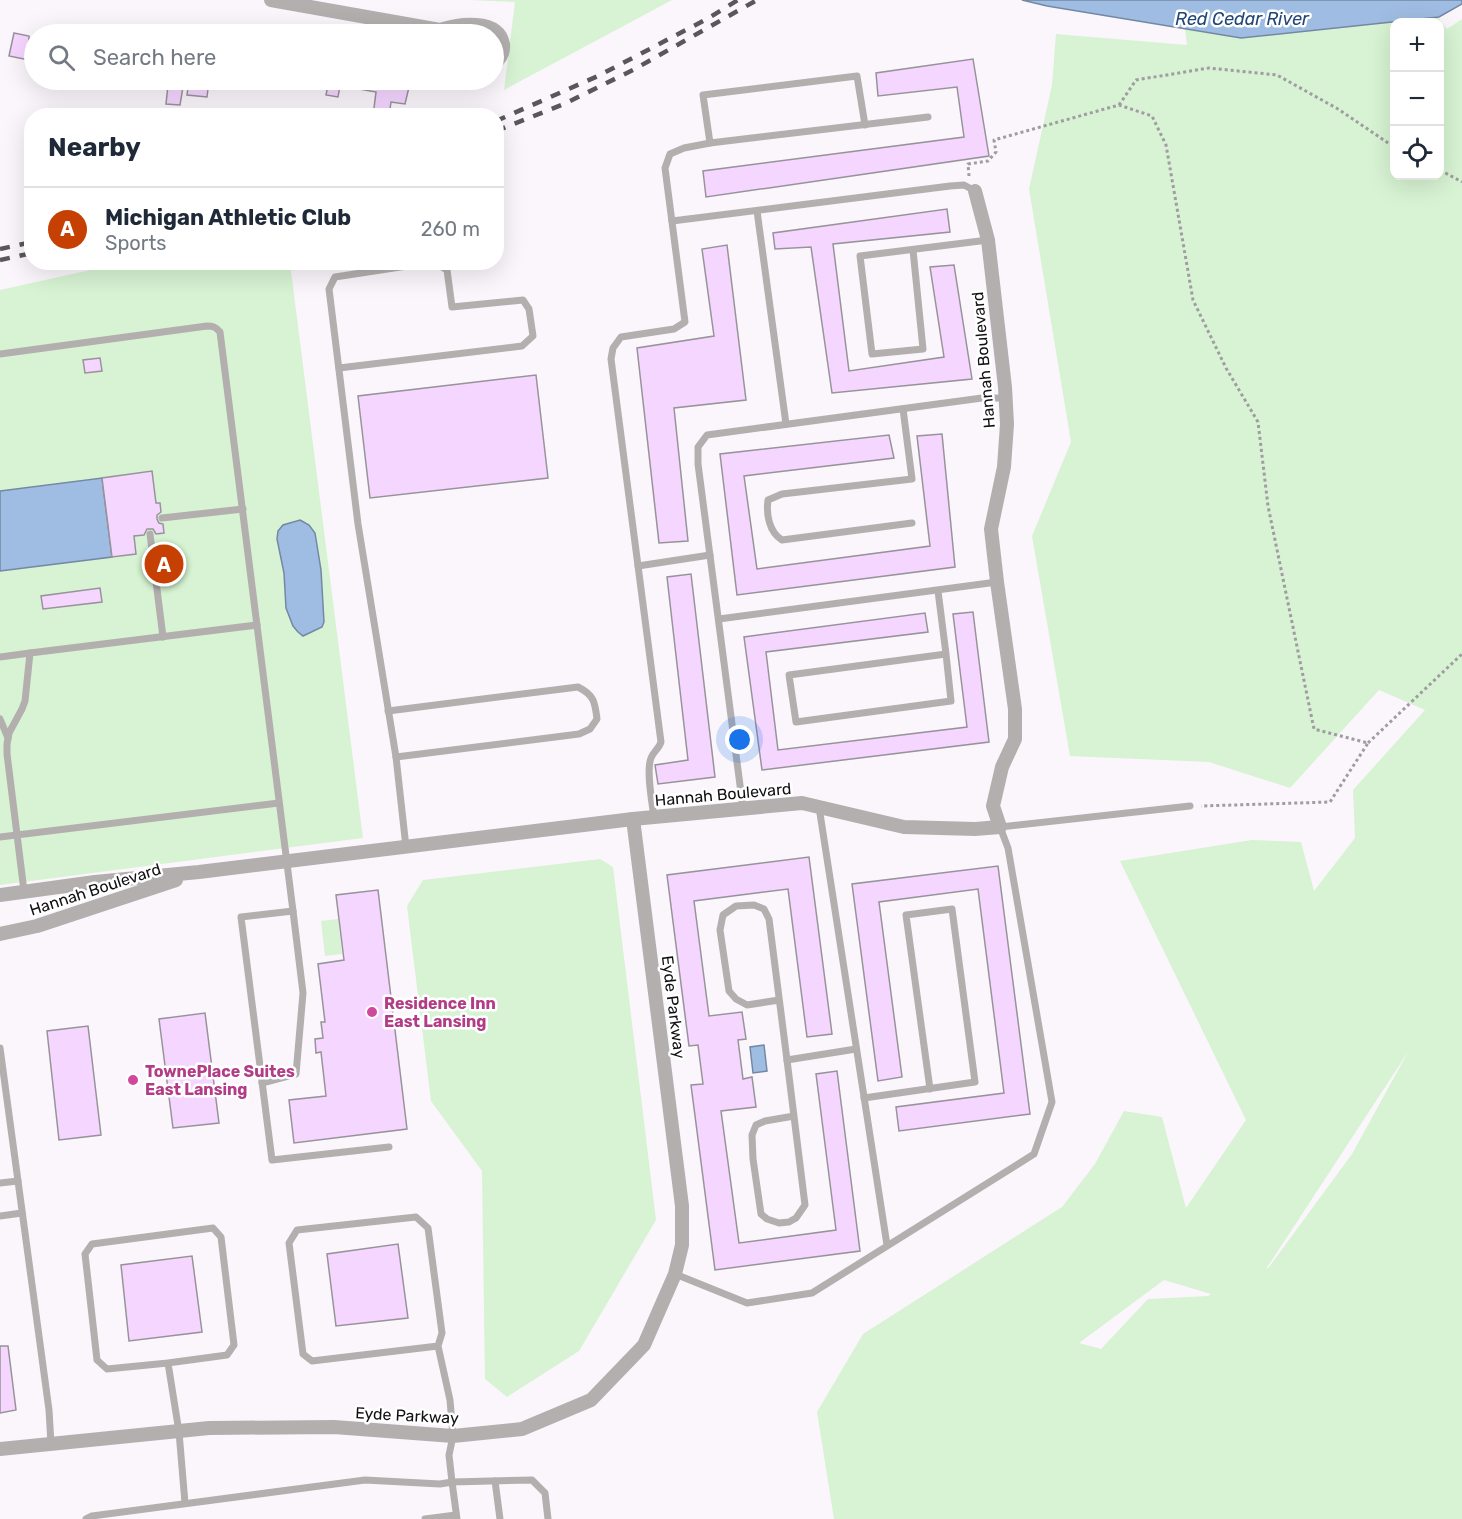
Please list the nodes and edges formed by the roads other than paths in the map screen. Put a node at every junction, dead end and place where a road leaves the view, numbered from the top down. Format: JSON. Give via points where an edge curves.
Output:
{"nodes":[{"id":1,"x":271,"y":0,"type":"edge"},
{"id":2,"x":398,"y":24,"type":"edge"},
{"id":3,"x":928,"y":117,"type":"dead end"},
{"id":4,"x":865,"y":125,"type":"junction"},
{"id":5,"x":710,"y":143,"type":"junction"},
{"id":6,"x":972,"y":190,"type":"joint"},
{"id":7,"x":757,"y":211,"type":"junction"},
{"id":8,"x":672,"y":221,"type":"junction"},
{"id":9,"x":988,"y":240,"type":"junction"},
{"id":10,"x":913,"y":250,"type":"junction"},
{"id":11,"x":381,"y":270,"type":"edge"},
{"id":12,"x":447,"y":270,"type":"edge"},
{"id":13,"x":0,"y":354,"type":"edge"},
{"id":14,"x":339,"y":368,"type":"junction"},
{"id":15,"x":1005,"y":398,"type":"junction"},
{"id":16,"x":903,"y":409,"type":"junction"},
{"id":17,"x":786,"y":424,"type":"junction"},
{"id":18,"x":243,"y":508,"type":"junction"},
{"id":19,"x":162,"y":518,"type":"dead end"},
{"id":20,"x":912,"y":523,"type":"dead end"},
{"id":21,"x":150,"y":534,"type":"dead end"},
{"id":22,"x":710,"y":555,"type":"junction"},
{"id":23,"x":638,"y":566,"type":"junction"},
{"id":24,"x":997,"y":582,"type":"junction"},
{"id":25,"x":938,"y":591,"type":"junction"},
{"id":26,"x":718,"y":619,"type":"junction"},
{"id":27,"x":257,"y":625,"type":"junction"},
{"id":28,"x":163,"y":637,"type":"junction"},
{"id":29,"x":30,"y":653,"type":"junction"},
{"id":30,"x":946,"y":654,"type":"junction"},
{"id":31,"x":0,"y":657,"type":"edge"},
{"id":32,"x":388,"y":711,"type":"junction"},
{"id":33,"x":0,"y":719,"type":"edge"},
{"id":34,"x":8,"y":738,"type":"junction"},
{"id":35,"x":396,"y":758,"type":"junction"},
{"id":36,"x":279,"y":803,"type":"junction"},
{"id":37,"x":1190,"y":806,"type":"road end"},
{"id":38,"x":819,"y":807,"type":"junction"},
{"id":39,"x":743,"y":808,"type":"junction"},
{"id":40,"x":654,"y":817,"type":"junction"},
{"id":41,"x":633,"y":819,"type":"junction"},
{"id":42,"x":1000,"y":827,"type":"junction"},
{"id":43,"x":16,"y":835,"type":"junction"},
{"id":44,"x":0,"y":837,"type":"edge"},
{"id":45,"x":406,"y":847,"type":"junction"},
{"id":46,"x":286,"y":862,"type":"junction"},
{"id":47,"x":199,"y":872,"type":"junction"},
{"id":48,"x":24,"y":891,"type":"junction"},
{"id":49,"x":0,"y":894,"type":"edge"},
{"id":50,"x":293,"y":910,"type":"junction"},
{"id":51,"x":0,"y":934,"type":"edge"},
{"id":52,"x":779,"y":1000,"type":"junction"},
{"id":53,"x":0,"y":1048,"type":"edge"},
{"id":54,"x":856,"y":1049,"type":"junction"},
{"id":55,"x":787,"y":1060,"type":"junction"},
{"id":56,"x":261,"y":1083,"type":"junction"},
{"id":57,"x":930,"y":1089,"type":"junction"},
{"id":58,"x":864,"y":1098,"type":"junction"},
{"id":59,"x":794,"y":1116,"type":"junction"},
{"id":60,"x":390,"y":1147,"type":"dead end"},
{"id":61,"x":18,"y":1181,"type":"junction"},
{"id":62,"x":0,"y":1183,"type":"edge"},
{"id":63,"x":22,"y":1213,"type":"junction"},
{"id":64,"x":0,"y":1216,"type":"edge"},
{"id":65,"x":887,"y":1245,"type":"junction"},
{"id":66,"x":675,"y":1274,"type":"junction"},
{"id":67,"x":438,"y":1346,"type":"junction"},
{"id":68,"x":168,"y":1363,"type":"junction"},
{"id":69,"x":179,"y":1432,"type":"junction"},
{"id":70,"x":453,"y":1436,"type":"junction"},
{"id":71,"x":51,"y":1444,"type":"junction"},
{"id":72,"x":0,"y":1449,"type":"edge"},
{"id":73,"x":495,"y":1481,"type":"junction"},
{"id":74,"x":452,"y":1482,"type":"junction"},
{"id":75,"x":185,"y":1503,"type":"junction"},
{"id":76,"x":457,"y":1517,"type":"edge"},
{"id":77,"x":87,"y":1519,"type":"edge"},
{"id":78,"x":425,"y":1519,"type":"edge"},
{"id":79,"x":500,"y":1519,"type":"edge"},
{"id":80,"x":548,"y":1519,"type":"edge"}],
"edges":[{"from":1,"to":2,"type":"street"},
{"from":3,"to":4,"type":"lane"},
{"from":4,"to":5,"type":"lane"},
{"from":4,"to":5,"type":"lane","via":[[857,76],[703,95]]},
{"from":5,"to":8,"type":"lane","via":[[670,154],[665,168]]},
{"from":6,"to":7,"type":"lane","via":[[964,185],[950,186]]},
{"from":6,"to":9,"type":"street","name":"Hannah Boulevard"},
{"from":7,"to":8,"type":"lane"},
{"from":7,"to":17,"type":"lane"},
{"from":8,"to":23,"type":"lane","via":[[685,322],[674,329],[621,337],[611,359]]},
{"from":9,"to":10,"type":"lane"},
{"from":9,"to":15,"type":"street","name":"Hannah Boulevard"},
{"from":10,"to":10,"type":"lane","via":[[923,349],[872,354],[860,256]]},
{"from":11,"to":14,"type":"lane","via":[[335,277],[329,289]]},
{"from":12,"to":14,"type":"lane","via":[[452,307],[523,300],[529,309],[533,336],[522,346]]},
{"from":13,"to":18,"type":"lane","via":[[207,326],[217,328]]},
{"from":14,"to":32,"type":"lane","via":[[358,524]]},
{"from":15,"to":16,"type":"lane"},
{"from":15,"to":24,"type":"street","name":"Hannah Boulevard","via":[[1008,424],[1004,467],[991,529]]},
{"from":16,"to":17,"type":"lane"},
{"from":16,"to":20,"type":"lane","via":[[912,478],[782,494],[768,500],[767,508],[770,523],[782,540]]},
{"from":17,"to":22,"type":"lane","via":[[707,435],[698,447]]},
{"from":18,"to":19,"type":"lane"},
{"from":18,"to":27,"type":"lane"},
{"from":21,"to":28,"type":"lane"},
{"from":22,"to":23,"type":"lane"},
{"from":22,"to":26,"type":"lane"},
{"from":23,"to":40,"type":"lane","via":[[661,742],[649,765]]},
{"from":24,"to":25,"type":"lane"},
{"from":24,"to":42,"type":"street","name":"Hannah Boulevard","via":[[1015,709],[1015,739],[1002,767],[993,806]]},
{"from":25,"to":26,"type":"lane"},
{"from":25,"to":30,"type":"lane"},
{"from":26,"to":39,"type":"lane"},
{"from":27,"to":28,"type":"lane"},
{"from":27,"to":36,"type":"lane"},
{"from":28,"to":29,"type":"lane"},
{"from":29,"to":31,"type":"lane"},
{"from":29,"to":34,"type":"lane","via":[[24,705]]},
{"from":30,"to":30,"type":"lane","via":[[789,675],[796,722],[951,701]]},
{"from":32,"to":35,"type":"lane"},
{"from":32,"to":35,"type":"lane","via":[[578,687],[590,693],[596,706],[597,719],[590,729],[579,734]]},
{"from":33,"to":34,"type":"lane"},
{"from":34,"to":43,"type":"lane"},
{"from":35,"to":45,"type":"lane"},
{"from":36,"to":43,"type":"lane"},
{"from":36,"to":46,"type":"lane"},
{"from":37,"to":42,"type":"lane"},
{"from":38,"to":39,"type":"street","name":"Hannah Boulevard","via":[[802,803]]},
{"from":38,"to":42,"type":"street","name":"Hannah Boulevard","via":[[904,827]]},
{"from":38,"to":54,"type":"lane"},
{"from":39,"to":40,"type":"street","name":"Hannah Boulevard"},
{"from":40,"to":41,"type":"street","name":"Hannah Boulevard"},
{"from":41,"to":45,"type":"street","name":"Hannah Boulevard"},
{"from":41,"to":66,"type":"street","name":"Eyde Parkway","via":[[682,1206],[682,1245]]},
{"from":42,"to":65,"type":"lane","via":[[1008,848],[1052,1102],[1034,1154]]},
{"from":43,"to":44,"type":"lane"},
{"from":43,"to":48,"type":"lane"},
{"from":45,"to":46,"type":"street","name":"Hannah Boulevard"},
{"from":46,"to":47,"type":"street","name":"Hannah Boulevard"},
{"from":46,"to":50,"type":"lane"},
{"from":47,"to":48,"type":"street","name":"Hannah Boulevard"},
{"from":47,"to":51,"type":"street","name":"Hannah Boulevard","via":[[37,926]]},
{"from":48,"to":49,"type":"street","name":"Hannah Boulevard"},
{"from":50,"to":56,"type":"lane","via":[[303,993],[296,1074]]},
{"from":50,"to":56,"type":"lane","via":[[241,917]]},
{"from":52,"to":52,"type":"lane","via":[[769,919],[764,909],[754,905],[736,906],[723,915],[720,930],[729,991],[747,1005]]},
{"from":52,"to":55,"type":"lane"},
{"from":53,"to":61,"type":"lane"},
{"from":54,"to":55,"type":"lane"},
{"from":54,"to":58,"type":"lane"},
{"from":55,"to":59,"type":"lane"},
{"from":56,"to":60,"type":"lane","via":[[272,1160]]},
{"from":57,"to":57,"type":"lane","via":[[975,1082],[952,909],[906,915]]},
{"from":57,"to":58,"type":"lane"},
{"from":58,"to":65,"type":"lane"},
{"from":59,"to":59,"type":"lane","via":[[805,1205],[796,1218],[779,1223],[761,1214],[752,1135],[756,1125]]},
{"from":61,"to":62,"type":"lane"},
{"from":61,"to":63,"type":"lane"},
{"from":63,"to":64,"type":"lane"},
{"from":63,"to":71,"type":"lane"},
{"from":65,"to":66,"type":"lane","via":[[812,1293],[747,1303]]},
{"from":66,"to":70,"type":"street","name":"Eyde Parkway","via":[[644,1345],[591,1400],[522,1429]]},
{"from":67,"to":67,"type":"lane","via":[[442,1333],[428,1228],[416,1217],[297,1230],[289,1243],[303,1354],[312,1361]]},
{"from":67,"to":70,"type":"lane"},
{"from":68,"to":68,"type":"lane","via":[[226,1354],[234,1345],[221,1237],[213,1228],[92,1244],[85,1254],[97,1360],[107,1369]]},
{"from":68,"to":69,"type":"lane"},
{"from":69,"to":70,"type":"street","name":"Eyde Parkway","via":[[209,1428],[334,1427]]},
{"from":69,"to":71,"type":"street","name":"Eyde Parkway"},
{"from":69,"to":75,"type":"lane"},
{"from":70,"to":74,"type":"lane","via":[[449,1455]]},
{"from":71,"to":72,"type":"street","name":"Eyde Parkway"},
{"from":73,"to":74,"type":"lane"},
{"from":73,"to":79,"type":"lane"},
{"from":73,"to":80,"type":"lane","via":[[532,1480],[545,1493]]},
{"from":74,"to":75,"type":"lane","via":[[365,1480]]},
{"from":74,"to":76,"type":"lane"},
{"from":75,"to":77,"type":"lane","via":[[92,1515]]},
{"from":76,"to":78,"type":"lane"}]}
